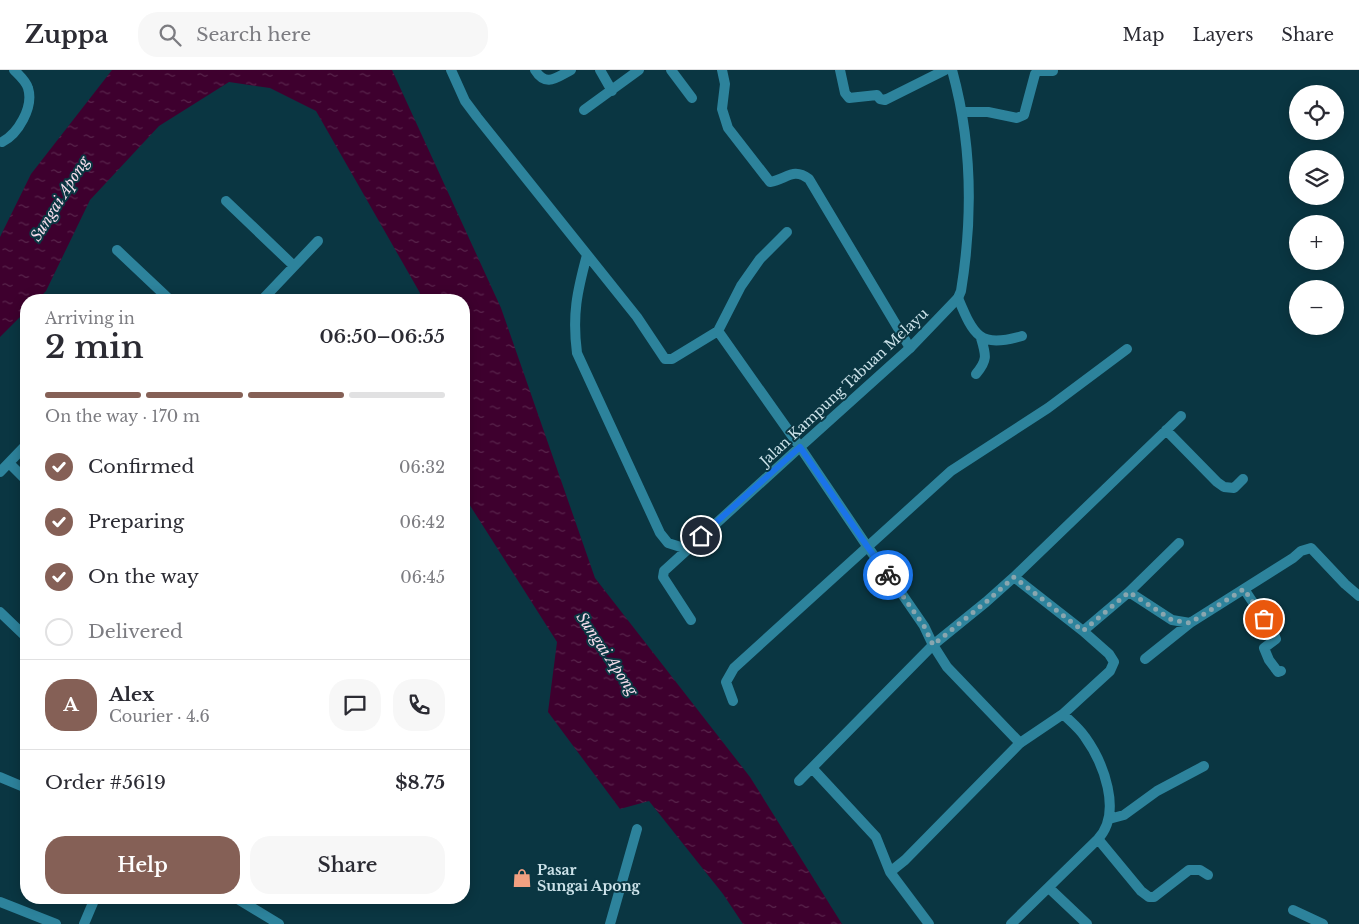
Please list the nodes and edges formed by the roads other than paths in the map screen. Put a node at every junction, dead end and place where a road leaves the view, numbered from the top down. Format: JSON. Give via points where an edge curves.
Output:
{"nodes":[{"id":1,"x":14,"y":70,"type":"edge"},
{"id":2,"x":451,"y":70,"type":"edge"},
{"id":3,"x":535,"y":70,"type":"edge"},
{"id":4,"x":571,"y":70,"type":"edge"},
{"id":5,"x":600,"y":70,"type":"edge"},
{"id":6,"x":639,"y":70,"type":"edge"},
{"id":7,"x":671,"y":70,"type":"edge"},
{"id":8,"x":722,"y":70,"type":"edge"},
{"id":9,"x":840,"y":70,"type":"edge"},
{"id":10,"x":945,"y":70,"type":"edge"},
{"id":11,"x":952,"y":70,"type":"edge"},
{"id":12,"x":1053,"y":71,"type":"edge"},
{"id":13,"x":612,"y":91,"type":"junction"},
{"id":14,"x":692,"y":98,"type":"dead end"},
{"id":15,"x":584,"y":110,"type":"dead end"},
{"id":16,"x":962,"y":112,"type":"junction"},
{"id":17,"x":2,"y":142,"type":"dead end"},
{"id":18,"x":226,"y":201,"type":"dead end"},
{"id":19,"x":787,"y":232,"type":"dead end"},
{"id":20,"x":318,"y":241,"type":"dead end"},
{"id":21,"x":117,"y":250,"type":"dead end"},
{"id":22,"x":587,"y":255,"type":"junction"},
{"id":23,"x":294,"y":266,"type":"junction"},
{"id":24,"x":161,"y":294,"type":"edge"},
{"id":25,"x":268,"y":294,"type":"edge"},
{"id":26,"x":958,"y":298,"type":"junction"},
{"id":27,"x":718,"y":331,"type":"junction"},
{"id":28,"x":1022,"y":336,"type":"dead end"},
{"id":29,"x":981,"y":338,"type":"junction"},
{"id":30,"x":910,"y":348,"type":"junction"},
{"id":31,"x":1127,"y":350,"type":"dead end"},
{"id":32,"x":976,"y":374,"type":"dead end"},
{"id":33,"x":1181,"y":416,"type":"dead end"},
{"id":34,"x":1166,"y":430,"type":"junction"},
{"id":35,"x":800,"y":447,"type":"junction"},
{"id":36,"x":20,"y":451,"type":"edge"},
{"id":37,"x":9,"y":463,"type":"junction"},
{"id":38,"x":0,"y":472,"type":"edge"},
{"id":39,"x":20,"y":474,"type":"edge"},
{"id":40,"x":1243,"y":479,"type":"dead end"},
{"id":41,"x":1179,"y":543,"type":"dead end"},
{"id":42,"x":867,"y":546,"type":"junction"},
{"id":43,"x":687,"y":549,"type":"junction"},
{"id":44,"x":1014,"y":577,"type":"junction"},
{"id":45,"x":1244,"y":589,"type":"junction"},
{"id":46,"x":1129,"y":592,"type":"junction"},
{"id":47,"x":1359,"y":596,"type":"edge"},
{"id":48,"x":0,"y":612,"type":"edge"},
{"id":49,"x":691,"y":620,"type":"dead end"},
{"id":50,"x":1190,"y":623,"type":"junction"},
{"id":51,"x":1083,"y":631,"type":"junction"},
{"id":52,"x":20,"y":632,"type":"edge"},
{"id":53,"x":933,"y":645,"type":"junction"},
{"id":54,"x":1145,"y":659,"type":"dead end"},
{"id":55,"x":1281,"y":671,"type":"dead end"},
{"id":56,"x":733,"y":701,"type":"dead end"},
{"id":57,"x":1063,"y":714,"type":"junction"},
{"id":58,"x":1020,"y":743,"type":"junction"},
{"id":59,"x":1204,"y":766,"type":"dead end"},
{"id":60,"x":812,"y":768,"type":"junction"},
{"id":61,"x":0,"y":777,"type":"edge"},
{"id":62,"x":799,"y":781,"type":"dead end"},
{"id":63,"x":20,"y":785,"type":"edge"},
{"id":64,"x":1109,"y":819,"type":"junction"},
{"id":65,"x":637,"y":829,"type":"dead end"},
{"id":66,"x":1098,"y":839,"type":"junction"},
{"id":67,"x":890,"y":872,"type":"junction"},
{"id":68,"x":1208,"y":875,"type":"dead end"},
{"id":69,"x":1049,"y":888,"type":"junction"},
{"id":70,"x":0,"y":902,"type":"edge"},
{"id":71,"x":92,"y":904,"type":"edge"},
{"id":72,"x":246,"y":904,"type":"edge"},
{"id":73,"x":1293,"y":910,"type":"dead end"},
{"id":74,"x":56,"y":924,"type":"edge"},
{"id":75,"x":84,"y":924,"type":"edge"},
{"id":76,"x":279,"y":924,"type":"edge"},
{"id":77,"x":610,"y":924,"type":"edge"},
{"id":78,"x":929,"y":924,"type":"edge"},
{"id":79,"x":1011,"y":924,"type":"edge"},
{"id":80,"x":1087,"y":924,"type":"edge"},
{"id":81,"x":1323,"y":924,"type":"edge"}],
"edges":[{"from":1,"to":17,"type":"street","via":[[28,88],[29,101],[16,131]]},
{"from":2,"to":22,"type":"street","via":[[465,101]]},
{"from":3,"to":4,"type":"street","via":[[547,80]]},
{"from":5,"to":13,"type":"street"},
{"from":6,"to":13,"type":"street"},
{"from":7,"to":14,"type":"street"},
{"from":8,"to":30,"type":"street","via":[[725,84],[722,109],[728,128],[770,182],[795,172],[809,179]]},
{"from":9,"to":10,"type":"street","via":[[849,98],[877,95],[885,100]]},
{"from":11,"to":16,"type":"street","name":"Jalan Kampung Tabuan Melayu"},
{"from":12,"to":16,"type":"street","via":[[1038,70],[1024,115],[1017,118],[988,112]]},
{"from":13,"to":15,"type":"street"},
{"from":16,"to":26,"type":"street","name":"Jalan Kampung Tabuan Melayu","via":[[970,201],[964,276]]},
{"from":18,"to":23,"type":"street"},
{"from":19,"to":27,"type":"street","via":[[745,279]]},
{"from":20,"to":23,"type":"street"},
{"from":21,"to":24,"type":"street"},
{"from":22,"to":27,"type":"street","via":[[666,359],[672,359]]},
{"from":22,"to":43,"type":"street","via":[[576,296],[576,353],[660,533],[668,543]]},
{"from":23,"to":25,"type":"street"},
{"from":26,"to":29,"type":"street","via":[[970,326]]},
{"from":26,"to":30,"type":"street","name":"Jalan Kampung Tabuan Melayu"},
{"from":27,"to":35,"type":"street"},
{"from":28,"to":29,"type":"street","via":[[993,341]]},
{"from":29,"to":32,"type":"street","via":[[986,354],[984,364]]},
{"from":30,"to":35,"type":"street","name":"Jalan Kampung Tabuan Melayu"},
{"from":31,"to":42,"type":"street","via":[[1048,408],[951,471]]},
{"from":33,"to":34,"type":"street"},
{"from":34,"to":40,"type":"street","via":[[1224,487],[1234,488]]},
{"from":34,"to":44,"type":"street"},
{"from":35,"to":42,"type":"street"},
{"from":35,"to":43,"type":"street","name":"Jalan Kampung Tabuan Melayu"},
{"from":36,"to":37,"type":"street"},
{"from":37,"to":38,"type":"street"},
{"from":37,"to":39,"type":"street"},
{"from":41,"to":46,"type":"street"},
{"from":42,"to":53,"type":"street","via":[[908,602]]},
{"from":42,"to":56,"type":"street","via":[[734,668],[726,682]]},
{"from":43,"to":49,"type":"street","name":"Jalan Kampung Tabuan Melayu","via":[[663,573]]},
{"from":44,"to":51,"type":"street"},
{"from":44,"to":53,"type":"street"},
{"from":45,"to":47,"type":"street","via":[[1301,550],[1311,548]]},
{"from":45,"to":50,"type":"street"},
{"from":45,"to":55,"type":"street","via":[[1274,634],[1276,639],[1264,648],[1274,668]]},
{"from":46,"to":50,"type":"street","via":[[1172,620]]},
{"from":46,"to":51,"type":"street"},
{"from":48,"to":52,"type":"street"},
{"from":50,"to":54,"type":"street"},
{"from":51,"to":57,"type":"street","via":[[1114,662],[1110,671]]},
{"from":53,"to":58,"type":"street","via":[[947,666]]},
{"from":53,"to":60,"type":"street"},
{"from":57,"to":58,"type":"street"},
{"from":57,"to":64,"type":"street","via":[[1084,735],[1100,762],[1110,798]]},
{"from":58,"to":67,"type":"street"},
{"from":59,"to":64,"type":"street","via":[[1157,791],[1124,815]]},
{"from":60,"to":62,"type":"street"},
{"from":60,"to":67,"type":"street","via":[[876,838]]},
{"from":61,"to":63,"type":"street"},
{"from":64,"to":66,"type":"street"},
{"from":65,"to":77,"type":"street"},
{"from":66,"to":68,"type":"street","via":[[1149,897],[1154,897],[1189,870],[1200,870]]},
{"from":66,"to":69,"type":"street"},
{"from":67,"to":78,"type":"street"},
{"from":69,"to":79,"type":"street"},
{"from":69,"to":80,"type":"street"},
{"from":70,"to":74,"type":"street"},
{"from":71,"to":75,"type":"street"},
{"from":72,"to":76,"type":"street"},
{"from":73,"to":81,"type":"street"}]}
